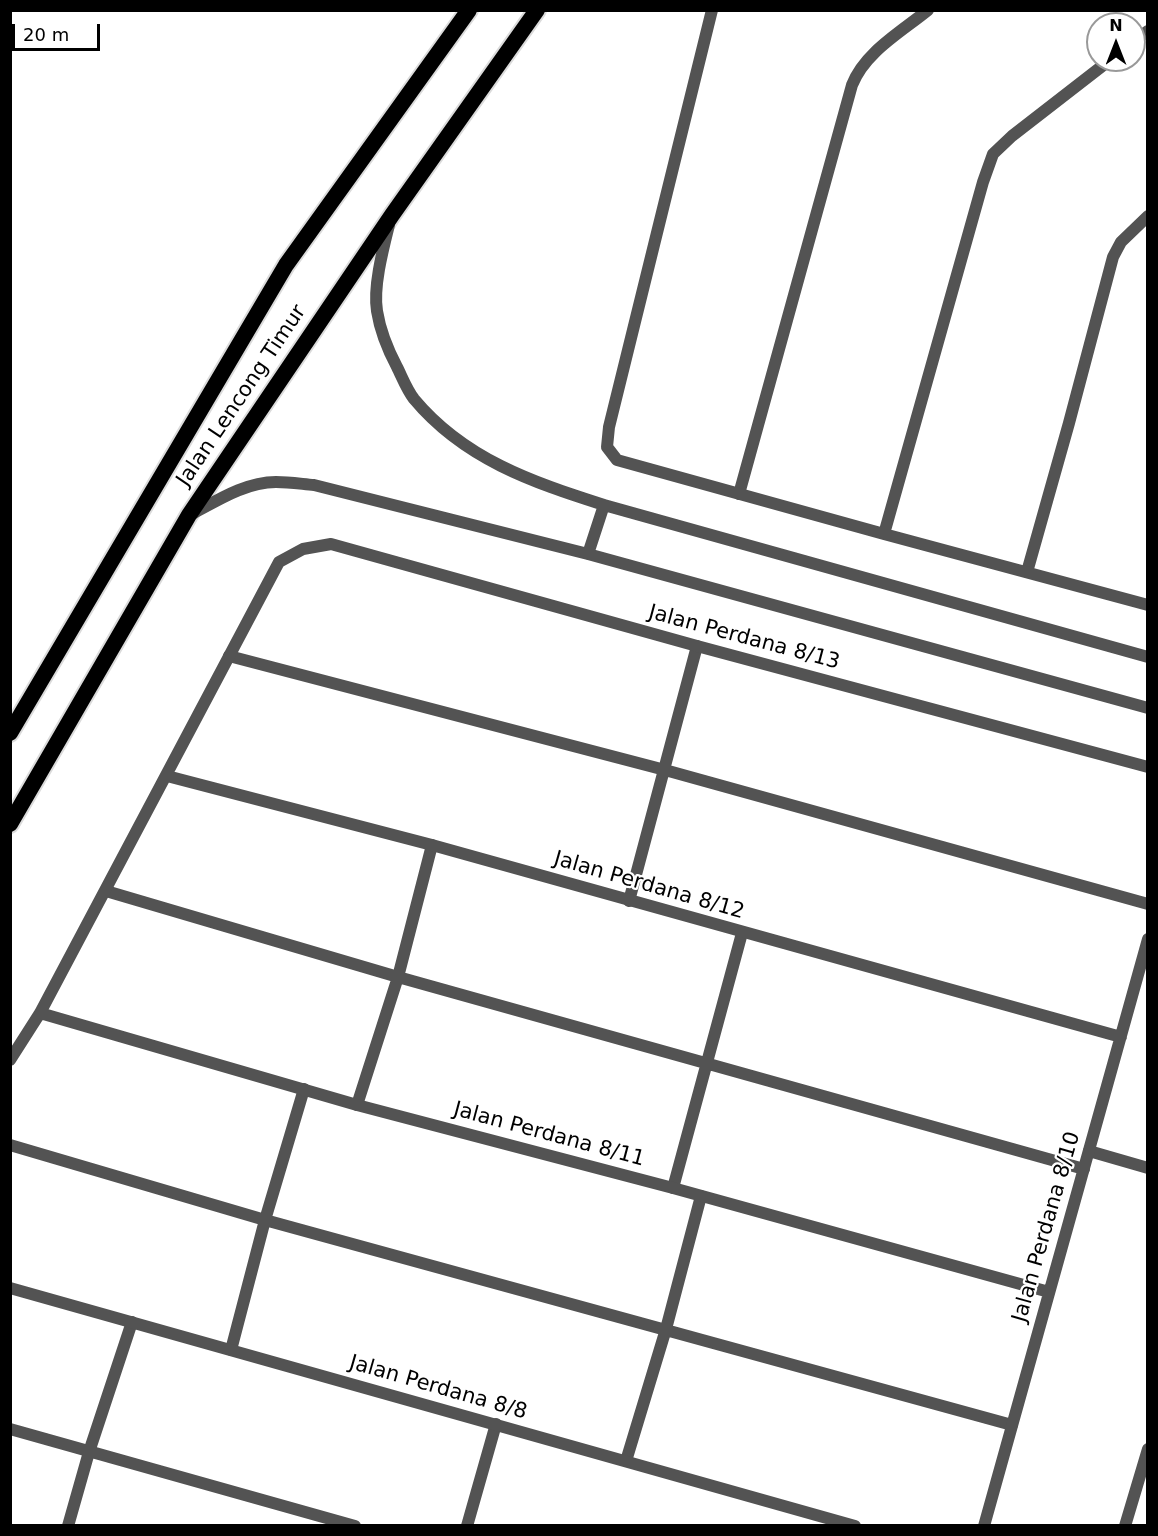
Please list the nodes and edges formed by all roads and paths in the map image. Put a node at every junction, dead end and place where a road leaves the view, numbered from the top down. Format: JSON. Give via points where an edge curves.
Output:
{"nodes":[{"id":1,"x":469,"y":10,"type":"edge"},
{"id":2,"x":537,"y":10,"type":"edge"},
{"id":3,"x":712,"y":10,"type":"edge"},
{"id":4,"x":928,"y":10,"type":"edge"},
{"id":5,"x":1095,"y":72,"type":"edge"},
{"id":6,"x":392,"y":215,"type":"junction"},
{"id":7,"x":1148,"y":216,"type":"edge"},
{"id":8,"x":739,"y":494,"type":"junction"},
{"id":9,"x":604,"y":505,"type":"junction"},
{"id":10,"x":189,"y":515,"type":"junction"},
{"id":11,"x":884,"y":534,"type":"junction"},
{"id":12,"x":588,"y":554,"type":"junction"},
{"id":13,"x":1027,"y":572,"type":"junction"},
{"id":14,"x":1148,"y":605,"type":"edge"},
{"id":15,"x":697,"y":646,"type":"junction"},
{"id":16,"x":229,"y":656,"type":"junction"},
{"id":17,"x":1148,"y":657,"type":"edge"},
{"id":18,"x":1148,"y":708,"type":"edge"},
{"id":19,"x":10,"y":733,"type":"edge"},
{"id":20,"x":1148,"y":767,"type":"edge"},
{"id":21,"x":664,"y":770,"type":"junction"},
{"id":22,"x":167,"y":776,"type":"junction"},
{"id":23,"x":10,"y":824,"type":"edge"},
{"id":24,"x":432,"y":845,"type":"junction"},
{"id":25,"x":106,"y":891,"type":"junction"},
{"id":26,"x":628,"y":901,"type":"junction"},
{"id":27,"x":1148,"y":904,"type":"edge"},
{"id":28,"x":742,"y":933,"type":"junction"},
{"id":29,"x":1148,"y":939,"type":"edge"},
{"id":30,"x":398,"y":977,"type":"junction"},
{"id":31,"x":40,"y":1013,"type":"junction"},
{"id":32,"x":1121,"y":1037,"type":"junction"},
{"id":33,"x":10,"y":1060,"type":"edge"},
{"id":34,"x":708,"y":1062,"type":"junction"},
{"id":35,"x":304,"y":1089,"type":"junction"},
{"id":36,"x":357,"y":1105,"type":"junction"},
{"id":37,"x":10,"y":1145,"type":"edge"},
{"id":38,"x":1089,"y":1151,"type":"junction"},
{"id":39,"x":1148,"y":1168,"type":"edge"},
{"id":40,"x":1084,"y":1169,"type":"junction"},
{"id":41,"x":673,"y":1188,"type":"junction"},
{"id":42,"x":701,"y":1196,"type":"junction"},
{"id":43,"x":265,"y":1220,"type":"junction"},
{"id":44,"x":10,"y":1288,"type":"edge"},
{"id":45,"x":1049,"y":1292,"type":"junction"},
{"id":46,"x":132,"y":1322,"type":"junction"},
{"id":47,"x":666,"y":1329,"type":"junction"},
{"id":48,"x":231,"y":1350,"type":"junction"},
{"id":49,"x":496,"y":1424,"type":"junction"},
{"id":50,"x":1012,"y":1425,"type":"junction"},
{"id":51,"x":10,"y":1428,"type":"edge"},
{"id":52,"x":1148,"y":1449,"type":"edge"},
{"id":53,"x":89,"y":1452,"type":"junction"},
{"id":54,"x":626,"y":1461,"type":"junction"},
{"id":55,"x":68,"y":1526,"type":"edge"},
{"id":56,"x":355,"y":1526,"type":"edge"},
{"id":57,"x":467,"y":1526,"type":"edge"},
{"id":58,"x":855,"y":1526,"type":"edge"},
{"id":59,"x":984,"y":1526,"type":"edge"},
{"id":60,"x":1125,"y":1526,"type":"edge"}],
"edges":[{"from":1,"to":19,"type":"highway","name":"Jalan Lencong Timur","via":[[286,265]]},
{"from":2,"to":6,"type":"highway","name":"Jalan Lencong Timur"},
{"from":3,"to":8,"type":"street","via":[[607,447],[617,460]]},
{"from":4,"to":8,"type":"street","via":[[876,50],[858,70],[852,85]]},
{"from":5,"to":11,"type":"street","via":[[993,154]]},
{"from":6,"to":9,"type":"street","via":[[380,264],[377,310],[388,350],[413,398],[444,429],[489,461],[541,485]]},
{"from":6,"to":10,"type":"highway","name":"Jalan Lencong Timur"},
{"from":7,"to":13,"type":"street","via":[[1121,242],[1113,257]]},
{"from":8,"to":11,"type":"street"},
{"from":9,"to":12,"type":"street"},
{"from":9,"to":17,"type":"street"},
{"from":10,"to":12,"type":"street","via":[[228,494],[256,485],[314,485]]},
{"from":10,"to":23,"type":"highway","name":"Jalan Lencong Timur"},
{"from":11,"to":13,"type":"street"},
{"from":12,"to":18,"type":"street"},
{"from":13,"to":14,"type":"street"},
{"from":15,"to":16,"type":"street","name":"Jalan Perdana 8/13","via":[[332,544],[303,549],[279,562]]},
{"from":15,"to":20,"type":"street","name":"Jalan Perdana 8/13"},
{"from":15,"to":21,"type":"street"},
{"from":16,"to":21,"type":"street"},
{"from":16,"to":22,"type":"street"},
{"from":21,"to":26,"type":"street"},
{"from":21,"to":27,"type":"street"},
{"from":22,"to":24,"type":"street","name":"Jalan Perdana 8/12"},
{"from":22,"to":25,"type":"street"},
{"from":24,"to":26,"type":"street","name":"Jalan Perdana 8/12"},
{"from":24,"to":30,"type":"street"},
{"from":25,"to":30,"type":"street"},
{"from":25,"to":31,"type":"street"},
{"from":26,"to":28,"type":"street","name":"Jalan Perdana 8/12"},
{"from":28,"to":32,"type":"street","name":"Jalan Perdana 8/12"},
{"from":28,"to":34,"type":"street"},
{"from":29,"to":32,"type":"street","name":"Jalan Perdana 8/10"},
{"from":30,"to":34,"type":"street"},
{"from":30,"to":36,"type":"street"},
{"from":31,"to":33,"type":"street"},
{"from":31,"to":35,"type":"street","name":"Jalan Perdana 8/11"},
{"from":32,"to":38,"type":"street","name":"Jalan Perdana 8/10"},
{"from":34,"to":40,"type":"street"},
{"from":34,"to":41,"type":"street"},
{"from":35,"to":36,"type":"street","name":"Jalan Perdana 8/11"},
{"from":35,"to":43,"type":"street"},
{"from":36,"to":41,"type":"street","name":"Jalan Perdana 8/11"},
{"from":37,"to":43,"type":"street"},
{"from":38,"to":39,"type":"street"},
{"from":38,"to":40,"type":"street","name":"Jalan Perdana 8/10"},
{"from":40,"to":45,"type":"street","name":"Jalan Perdana 8/10"},
{"from":41,"to":42,"type":"street","name":"Jalan Perdana 8/11"},
{"from":42,"to":45,"type":"street","name":"Jalan Perdana 8/11"},
{"from":42,"to":47,"type":"street"},
{"from":43,"to":47,"type":"street"},
{"from":43,"to":48,"type":"street"},
{"from":44,"to":46,"type":"street","name":"Jalan Perdana 8/8"},
{"from":45,"to":50,"type":"street","name":"Jalan Perdana 8/10"},
{"from":46,"to":48,"type":"street","name":"Jalan Perdana 8/8"},
{"from":46,"to":53,"type":"street"},
{"from":47,"to":50,"type":"street"},
{"from":47,"to":54,"type":"street"},
{"from":48,"to":49,"type":"street","name":"Jalan Perdana 8/8"},
{"from":49,"to":54,"type":"street","name":"Jalan Perdana 8/8"},
{"from":49,"to":57,"type":"street"},
{"from":50,"to":59,"type":"street","name":"Jalan Perdana 8/10"},
{"from":51,"to":53,"type":"street"},
{"from":52,"to":60,"type":"street"},
{"from":53,"to":55,"type":"street"},
{"from":53,"to":56,"type":"street"},
{"from":54,"to":58,"type":"street","name":"Jalan Perdana 8/8"}]}
